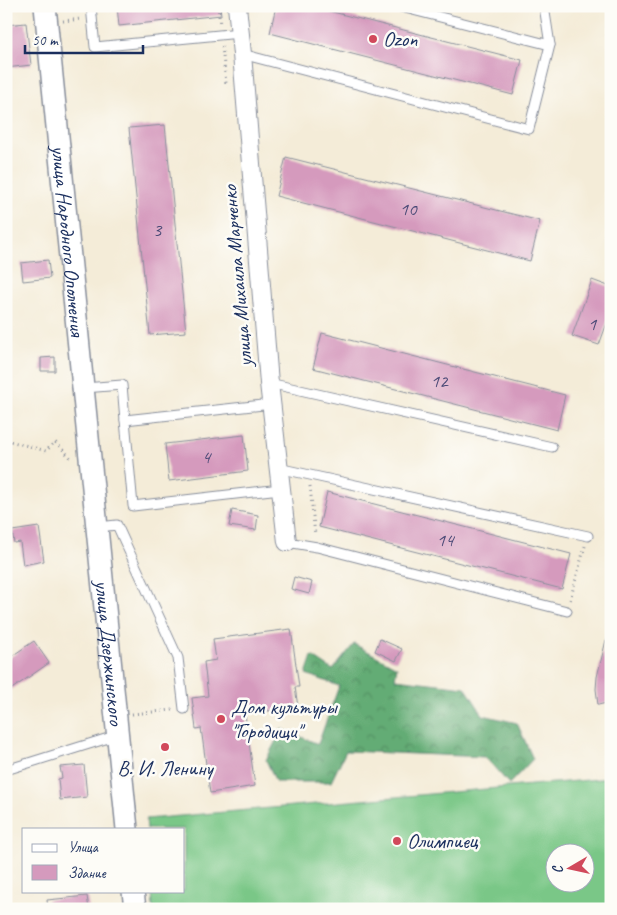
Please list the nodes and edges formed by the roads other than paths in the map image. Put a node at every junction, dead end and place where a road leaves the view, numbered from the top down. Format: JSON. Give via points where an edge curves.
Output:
{"nodes":[{"id":1,"x":91,"y":6,"type":"edge"},
{"id":2,"x":237,"y":6,"type":"edge"},
{"id":3,"x":397,"y":6,"type":"edge"},
{"id":4,"x":544,"y":6,"type":"edge"},
{"id":5,"x":51,"y":14,"type":"edge"},
{"id":6,"x":240,"y":33,"type":"junction"},
{"id":7,"x":550,"y":45,"type":"junction"},
{"id":8,"x":242,"y":54,"type":"junction"},
{"id":9,"x":269,"y":383,"type":"junction"},
{"id":10,"x":84,"y":388,"type":"junction"},
{"id":11,"x":272,"y":404,"type":"junction"},
{"id":12,"x":125,"y":420,"type":"junction"},
{"id":13,"x":552,"y":447,"type":"dead end"},
{"id":14,"x":278,"y":468,"type":"junction"},
{"id":15,"x":93,"y":476,"type":"joint"},
{"id":16,"x":280,"y":489,"type":"junction"},
{"id":17,"x":98,"y":527,"type":"junction"},
{"id":18,"x":588,"y":536,"type":"road end"},
{"id":19,"x":287,"y":542,"type":"joint"},
{"id":20,"x":567,"y":612,"type":"road end"},
{"id":21,"x":184,"y":709,"type":"road end"},
{"id":22,"x":118,"y":735,"type":"junction"},
{"id":23,"x":6,"y":770,"type":"edge"},
{"id":24,"x":127,"y":828,"type":"edge"},
{"id":25,"x":133,"y":892,"type":"edge"},
{"id":26,"x":135,"y":909,"type":"edge"}],
"edges":[{"from":1,"to":6,"type":"lane","via":[[95,47]]},
{"from":2,"to":6,"type":"street","name":"улица Михаила Марченко"},
{"from":3,"to":7,"type":"lane"},
{"from":4,"to":7,"type":"lane"},
{"from":5,"to":10,"type":"street","name":"улица Народного Ополчения"},
{"from":6,"to":8,"type":"street","name":"улица Михаила Марченко"},
{"from":7,"to":8,"type":"lane","via":[[529,128]]},
{"from":8,"to":9,"type":"street","name":"улица Михаила Марченко"},
{"from":9,"to":11,"type":"street","name":"улица Михаила Марченко"},
{"from":9,"to":13,"type":"lane"},
{"from":10,"to":12,"type":"lane","via":[[122,385]]},
{"from":10,"to":15,"type":"street","name":"улица Народного Ополчения"},
{"from":11,"to":12,"type":"lane"},
{"from":11,"to":14,"type":"street","name":"улица Михаила Марченко"},
{"from":12,"to":16,"type":"lane","via":[[133,506]]},
{"from":14,"to":16,"type":"street","name":"улица Михаила Марченко"},
{"from":14,"to":18,"type":"lane"},
{"from":15,"to":17,"type":"street","name":"улица Дзержинского"},
{"from":16,"to":19,"type":"street","name":"улица Михаила Марченко"},
{"from":17,"to":21,"type":"lane","via":[[117,525],[178,658]]},
{"from":17,"to":22,"type":"street","name":"улица Дзержинского"},
{"from":19,"to":20,"type":"lane"},
{"from":22,"to":23,"type":"lane"},
{"from":22,"to":24,"type":"street","name":"улица Дзержинского"},
{"from":25,"to":26,"type":"street"}]}
